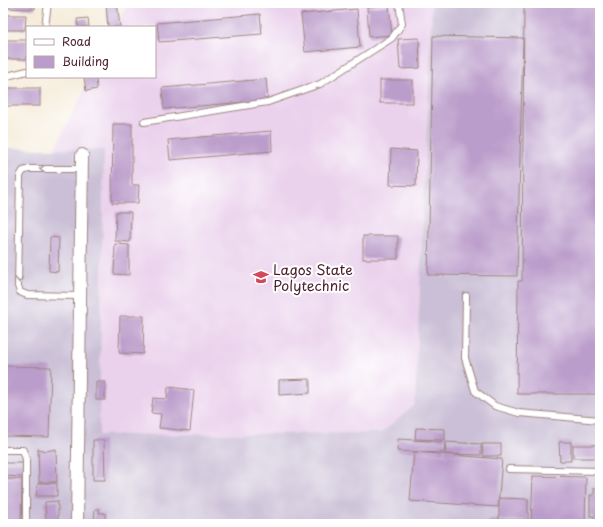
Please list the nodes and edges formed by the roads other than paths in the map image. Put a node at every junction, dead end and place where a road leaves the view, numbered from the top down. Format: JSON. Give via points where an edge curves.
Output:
{"nodes":[{"id":1,"x":48,"y":3,"type":"edge"},
{"id":2,"x":399,"y":3,"type":"edge"},
{"id":3,"x":45,"y":26,"type":"edge"},
{"id":4,"x":26,"y":71,"type":"edge"},
{"id":5,"x":3,"y":77,"type":"edge"},
{"id":6,"x":144,"y":122,"type":"dead end"},
{"id":7,"x":82,"y":155,"type":"dead end"},
{"id":8,"x":81,"y":169,"type":"junction"},
{"id":9,"x":79,"y":296,"type":"junction"},
{"id":10,"x":466,"y":296,"type":"dead end"},
{"id":11,"x":600,"y":420,"type":"edge"},
{"id":12,"x":3,"y":450,"type":"edge"},
{"id":13,"x":509,"y":469,"type":"dead end"},
{"id":14,"x":600,"y":471,"type":"edge"},
{"id":15,"x":26,"y":524,"type":"edge"},
{"id":16,"x":77,"y":524,"type":"edge"}],
"edges":[{"from":1,"to":3,"type":"lane"},
{"from":2,"to":6,"type":"lane","via":[[402,24],[392,38],[320,84],[268,102]]},
{"from":4,"to":5,"type":"lane"},
{"from":7,"to":8,"type":"street"},
{"from":8,"to":9,"type":"street"},
{"from":8,"to":9,"type":"lane","one_way":true,"via":[[29,169],[23,171],[20,176],[18,286],[20,292],[27,295]]},
{"from":9,"to":16,"type":"street"},
{"from":10,"to":11,"type":"lane","via":[[465,358],[475,392],[495,406],[519,413]]},
{"from":12,"to":15,"type":"lane","via":[[23,450],[26,460]]},
{"from":13,"to":14,"type":"lane"}]}
